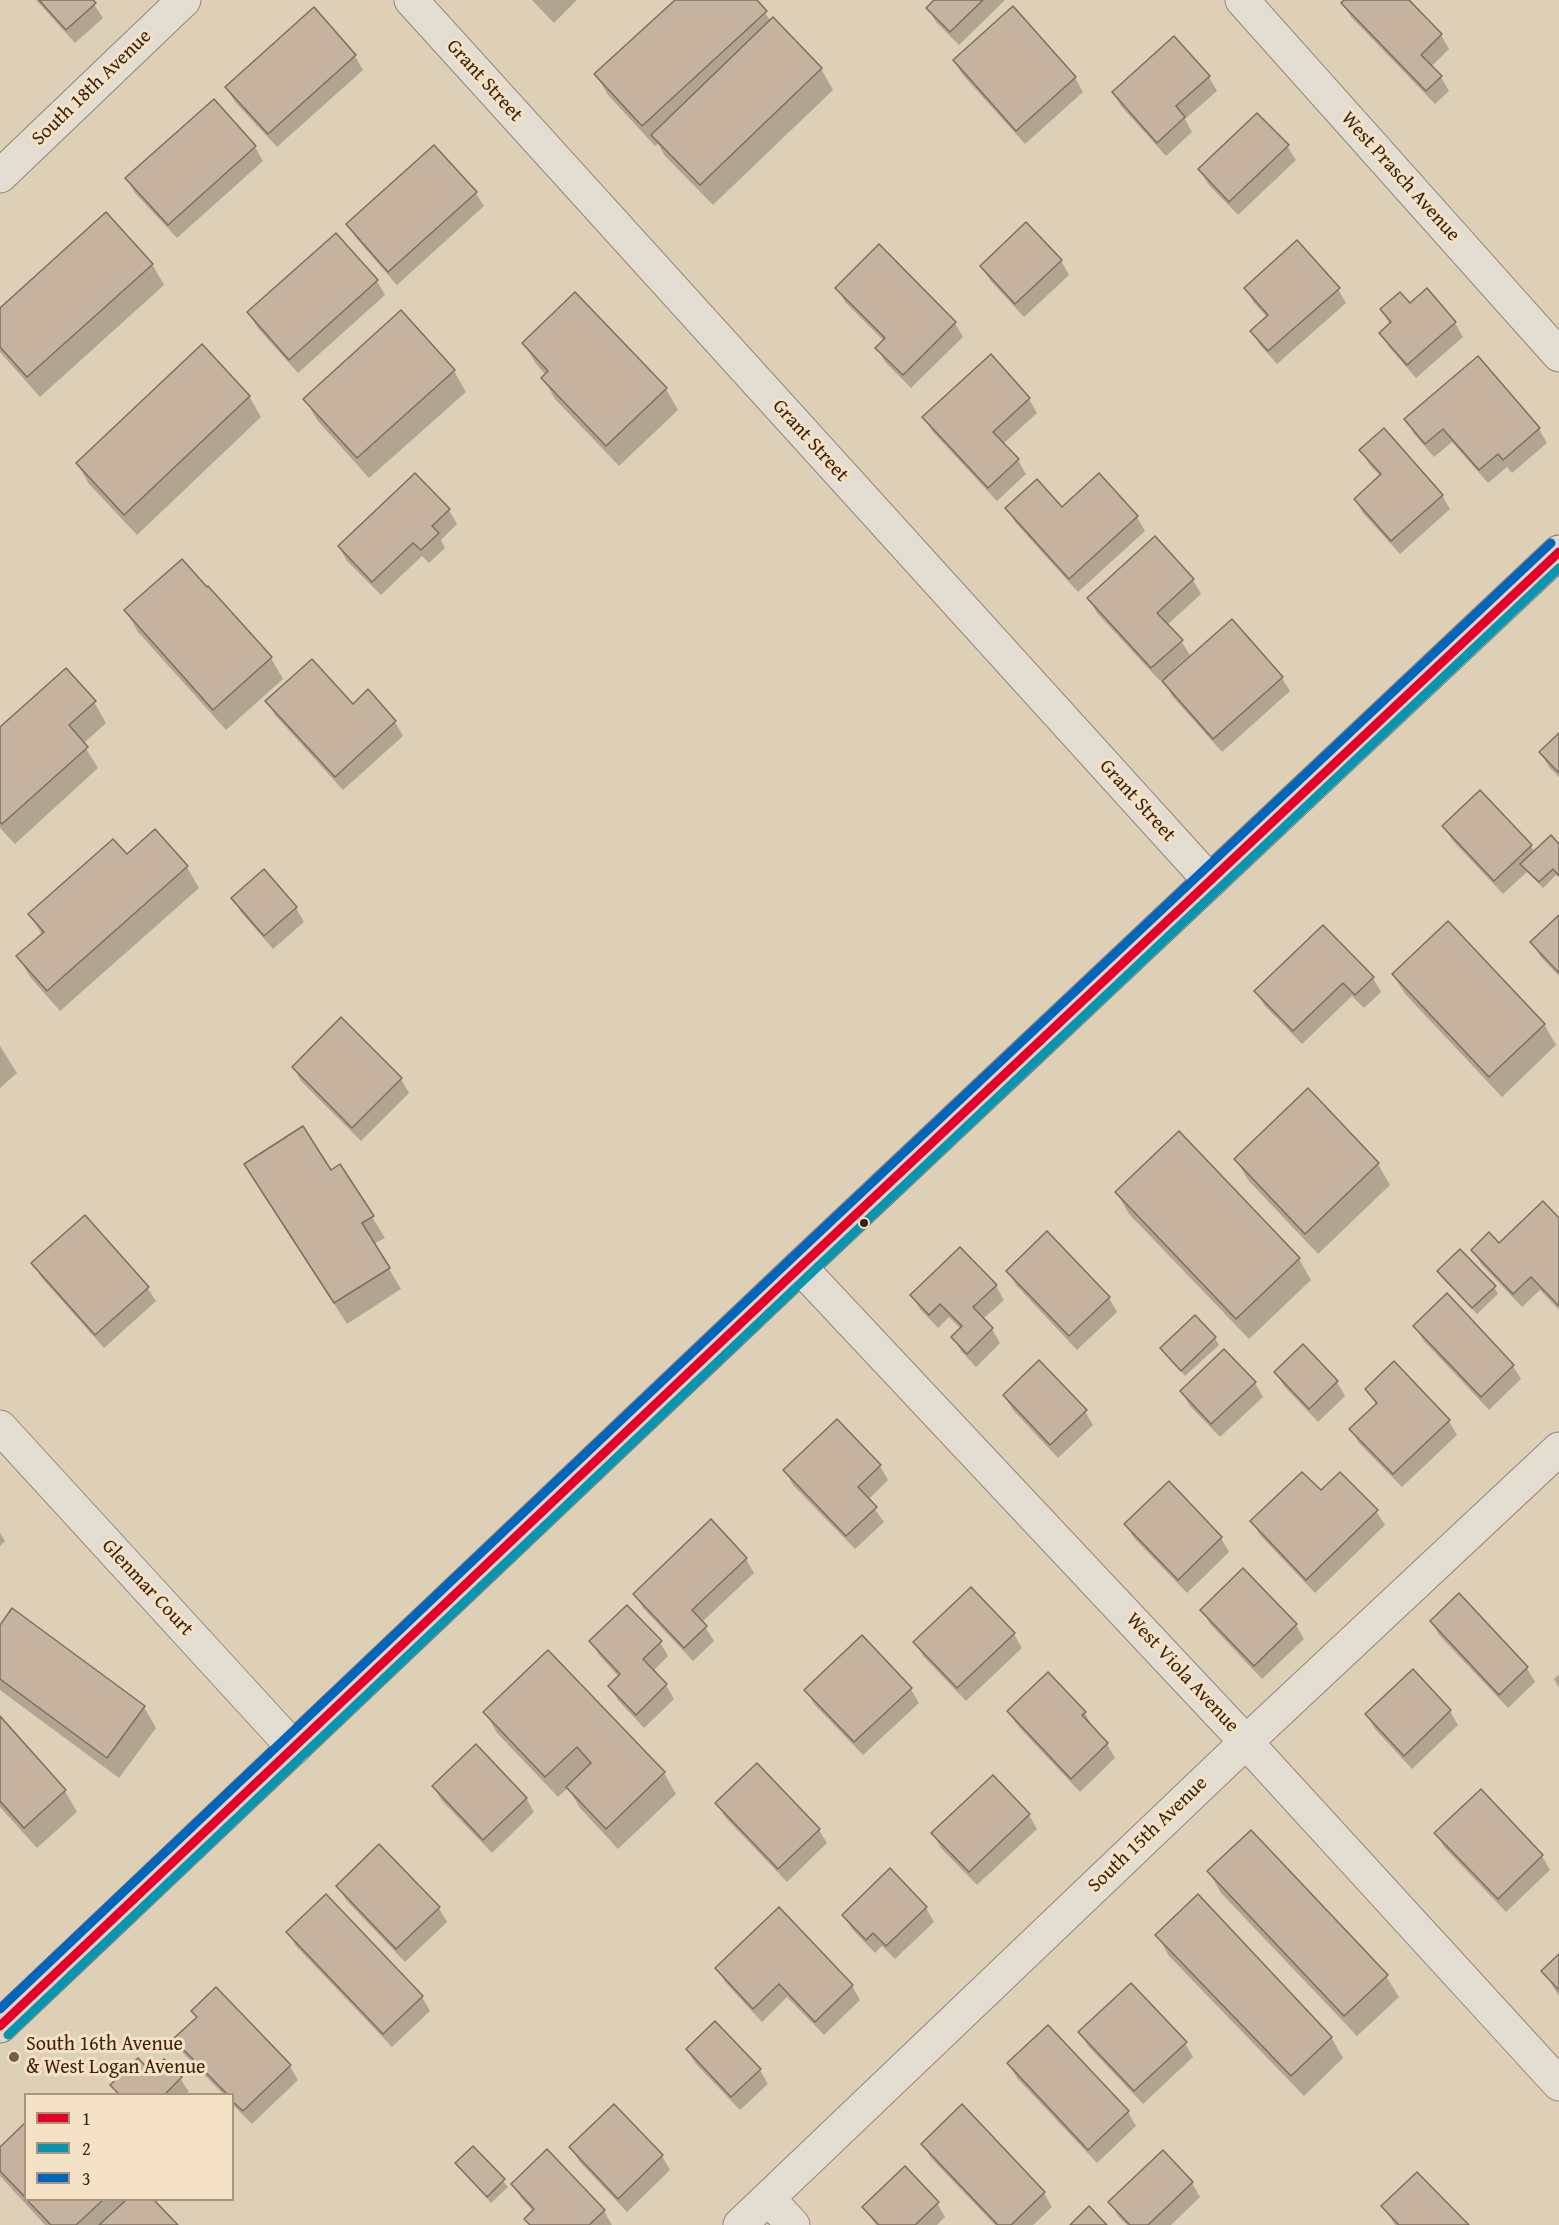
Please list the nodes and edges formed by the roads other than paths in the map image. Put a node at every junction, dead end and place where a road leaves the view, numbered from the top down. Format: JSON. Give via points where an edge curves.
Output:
{"nodes":[{"id":1,"x":184,"y":0,"type":"edge"},
{"id":2,"x":411,"y":0,"type":"edge"},
{"id":3,"x":1242,"y":0,"type":"edge"},
{"id":4,"x":0,"y":176,"type":"edge"},
{"id":5,"x":1559,"y":355,"type":"edge"},
{"id":6,"x":1559,"y":552,"type":"edge"},
{"id":7,"x":1210,"y":882,"type":"junction"},
{"id":8,"x":800,"y":1267,"type":"junction"},
{"id":9,"x":0,"y":1428,"type":"edge"},
{"id":10,"x":1559,"y":1449,"type":"edge"},
{"id":11,"x":1246,"y":1742,"type":"junction"},
{"id":12,"x":294,"y":1748,"type":"junction"},
{"id":13,"x":0,"y":2026,"type":"edge"},
{"id":14,"x":1559,"y":2084,"type":"edge"},
{"id":15,"x":769,"y":2199,"type":"junction"},
{"id":16,"x":740,"y":2225,"type":"edge"},
{"id":17,"x":793,"y":2225,"type":"edge"}],
"edges":[{"from":1,"to":4,"type":"street","name":"South 18th Avenue"},
{"from":2,"to":7,"type":"street","name":"Grant Street"},
{"from":3,"to":5,"type":"street","name":"West Prasch Avenue"},
{"from":6,"to":7,"type":"main road"},
{"from":7,"to":8,"type":"main road"},
{"from":8,"to":11,"type":"street","name":"West Viola Avenue"},
{"from":8,"to":12,"type":"main road"},
{"from":9,"to":12,"type":"street","name":"Glenmar Court"},
{"from":10,"to":11,"type":"street","name":"South 15th Avenue"},
{"from":11,"to":14,"type":"street","name":"West Viola Avenue"},
{"from":11,"to":15,"type":"street","name":"South 15th Avenue"},
{"from":12,"to":13,"type":"main road"},
{"from":15,"to":16,"type":"street","name":"South 15th Avenue"},
{"from":15,"to":17,"type":"street"}]}
